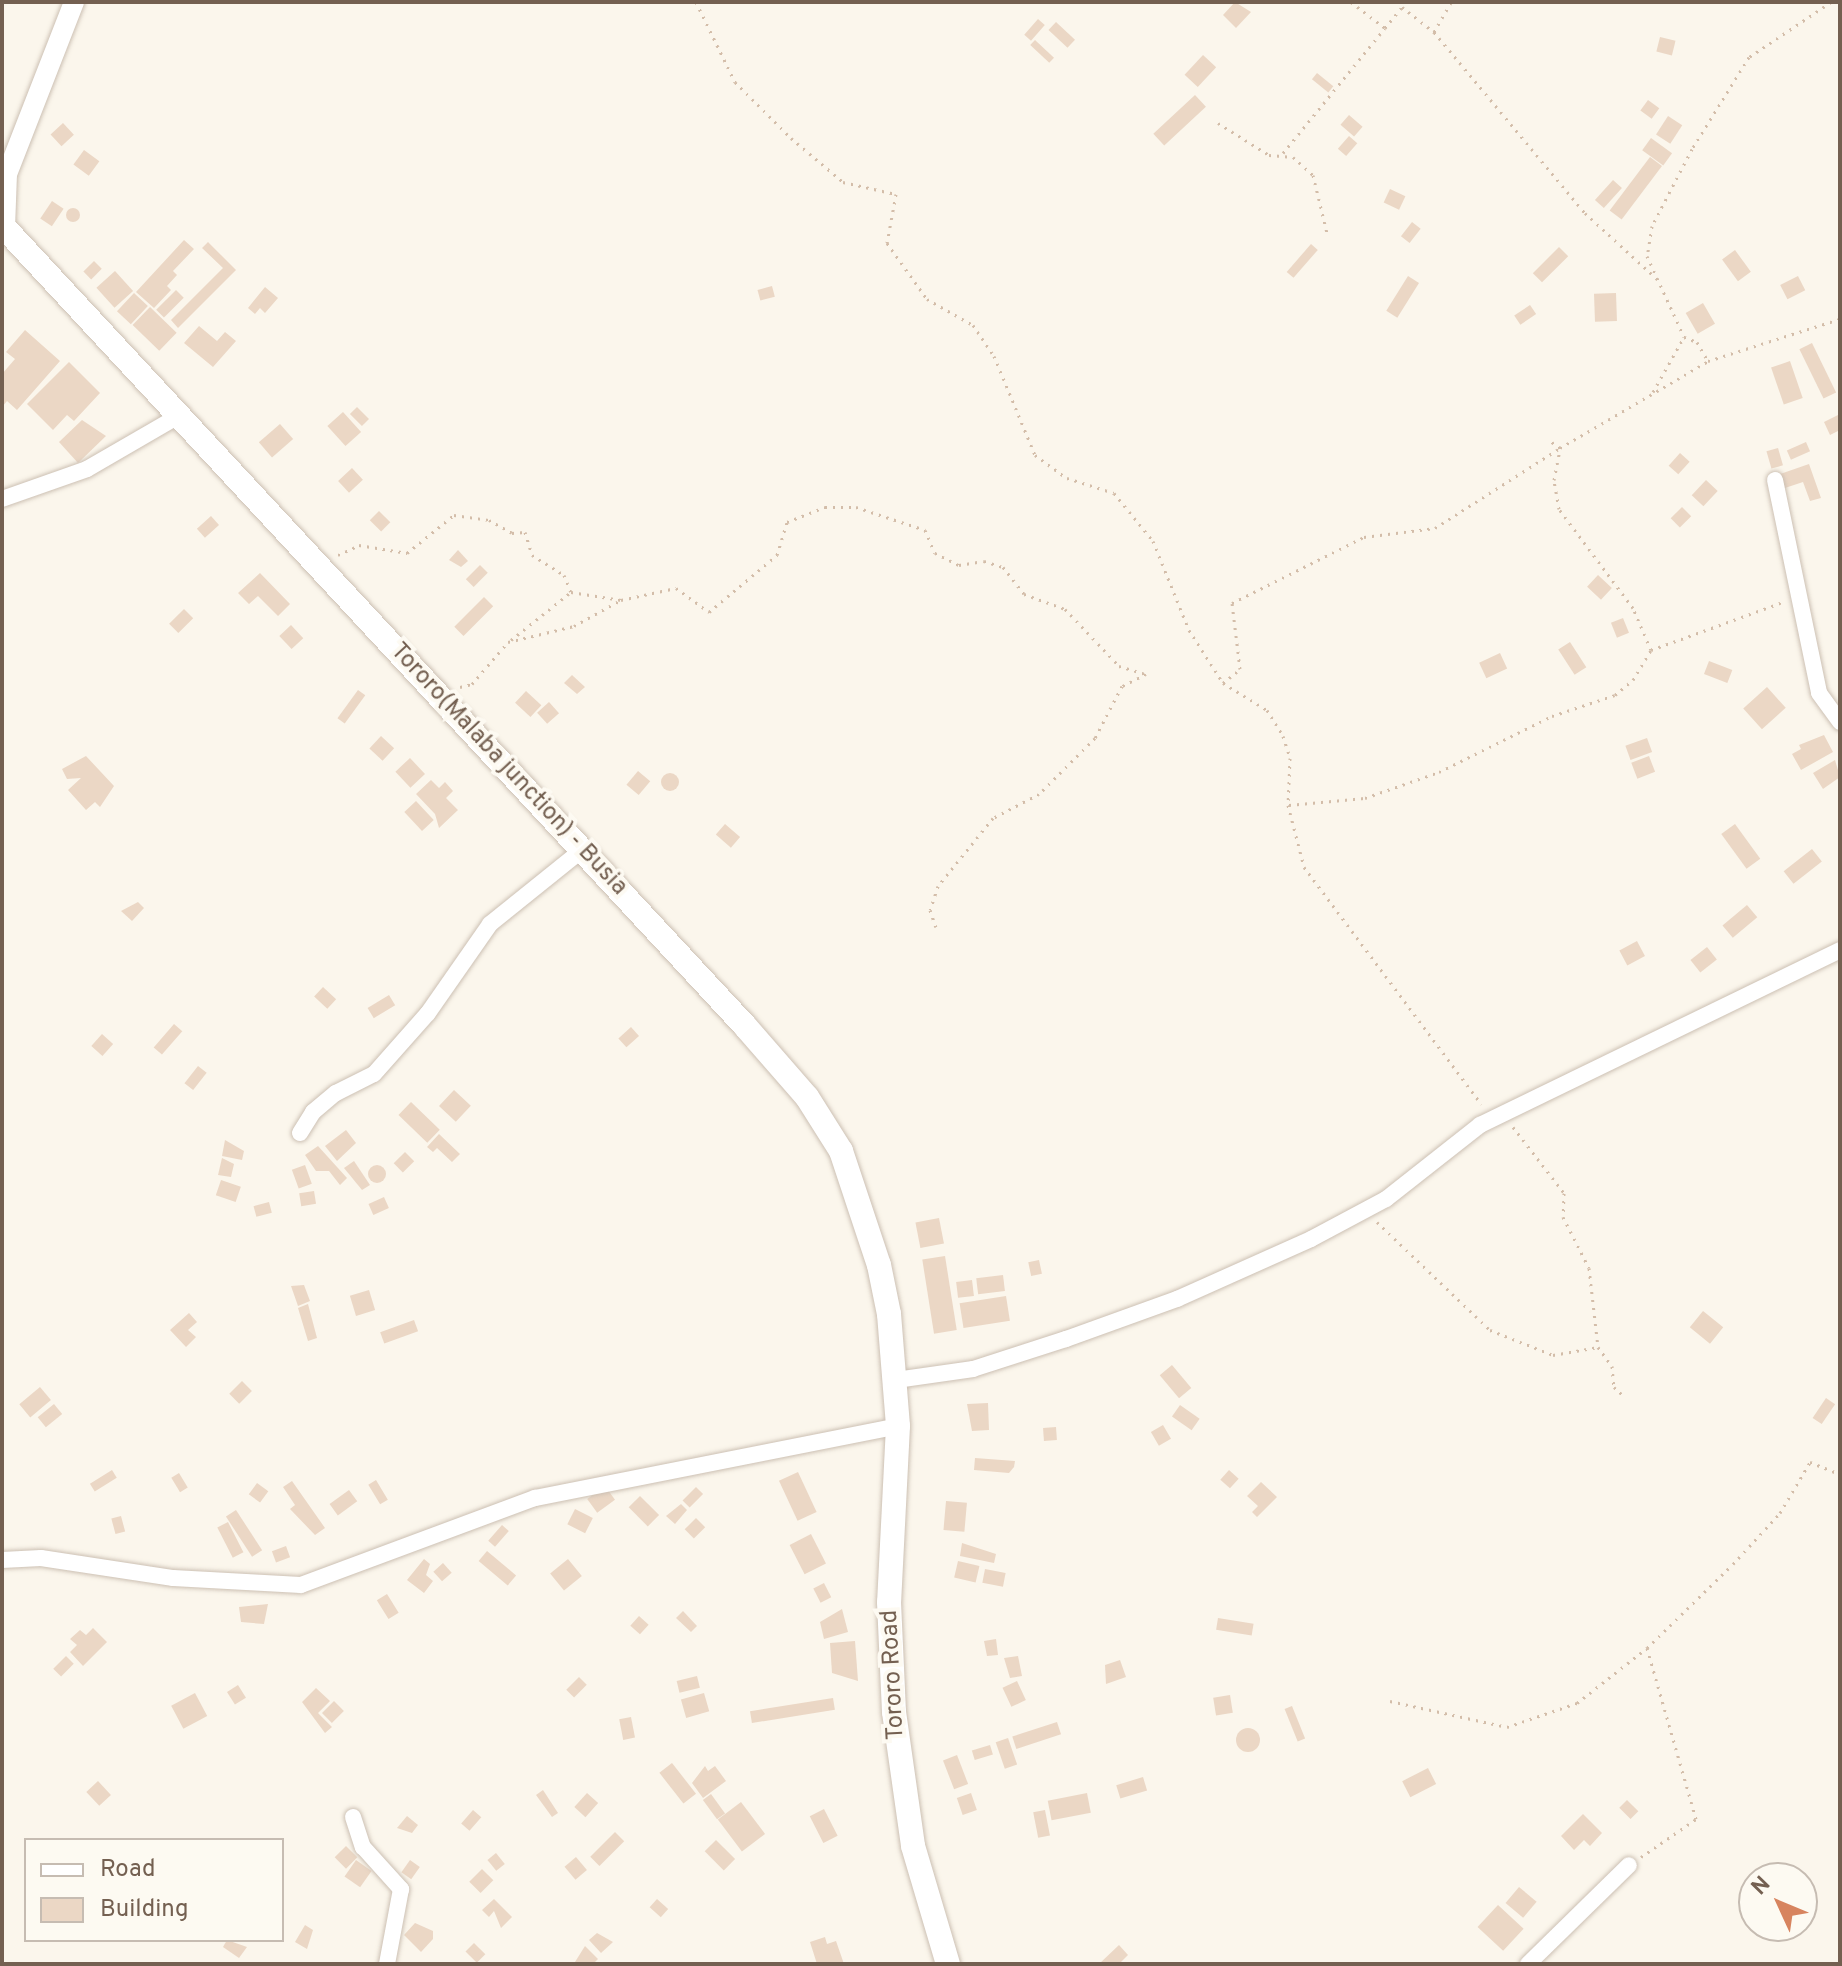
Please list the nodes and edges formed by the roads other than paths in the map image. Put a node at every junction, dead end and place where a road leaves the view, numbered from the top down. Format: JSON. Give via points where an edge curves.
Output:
{"nodes":[{"id":1,"x":74,"y":2,"type":"edge"},
{"id":2,"x":3,"y":226,"type":"edge"},
{"id":3,"x":180,"y":415,"type":"junction"},
{"id":4,"x":1775,"y":480,"type":"dead end"},
{"id":5,"x":2,"y":499,"type":"edge"},
{"id":6,"x":1840,"y":722,"type":"edge"},
{"id":7,"x":582,"y":850,"type":"junction"},
{"id":8,"x":1840,"y":950,"type":"edge"},
{"id":9,"x":300,"y":1133,"type":"dead end"},
{"id":10,"x":896,"y":1380,"type":"junction"},
{"id":11,"x":898,"y":1426,"type":"junction"},
{"id":12,"x":2,"y":1560,"type":"edge"},
{"id":13,"x":353,"y":1817,"type":"dead end"},
{"id":14,"x":1629,"y":1865,"type":"road end"},
{"id":15,"x":387,"y":1964,"type":"edge"},
{"id":16,"x":948,"y":1964,"type":"edge"},
{"id":17,"x":1528,"y":1964,"type":"edge"}],
"edges":[{"from":1,"to":2,"type":"street","via":[[7,174]]},
{"from":2,"to":3,"type":"main road","name":"Tororo(Malaba junction) - Busia"},
{"from":3,"to":5,"type":"street","via":[[87,469]]},
{"from":3,"to":7,"type":"main road","name":"Tororo(Malaba junction) - Busia"},
{"from":4,"to":6,"type":"street","via":[[1819,693]]},
{"from":7,"to":9,"type":"street","via":[[517,897],[490,924],[428,1013],[374,1074],[336,1093],[313,1112]]},
{"from":7,"to":10,"type":"main road","name":"Tororo(Malaba junction) - Busia","via":[[807,1097],[841,1151],[879,1265]]},
{"from":8,"to":10,"type":"street","via":[[1498,1116],[1365,1211],[1177,1299],[973,1369]]},
{"from":10,"to":11,"type":"main road","name":"Tororo Road"},
{"from":11,"to":12,"type":"street","via":[[535,1498],[301,1585],[173,1578],[41,1558]]},
{"from":11,"to":16,"type":"main road","name":"Tororo Road","via":[[889,1602],[894,1712],[913,1846]]},
{"from":13,"to":15,"type":"street","via":[[363,1847],[401,1889]]},
{"from":14,"to":17,"type":"street"}]}
